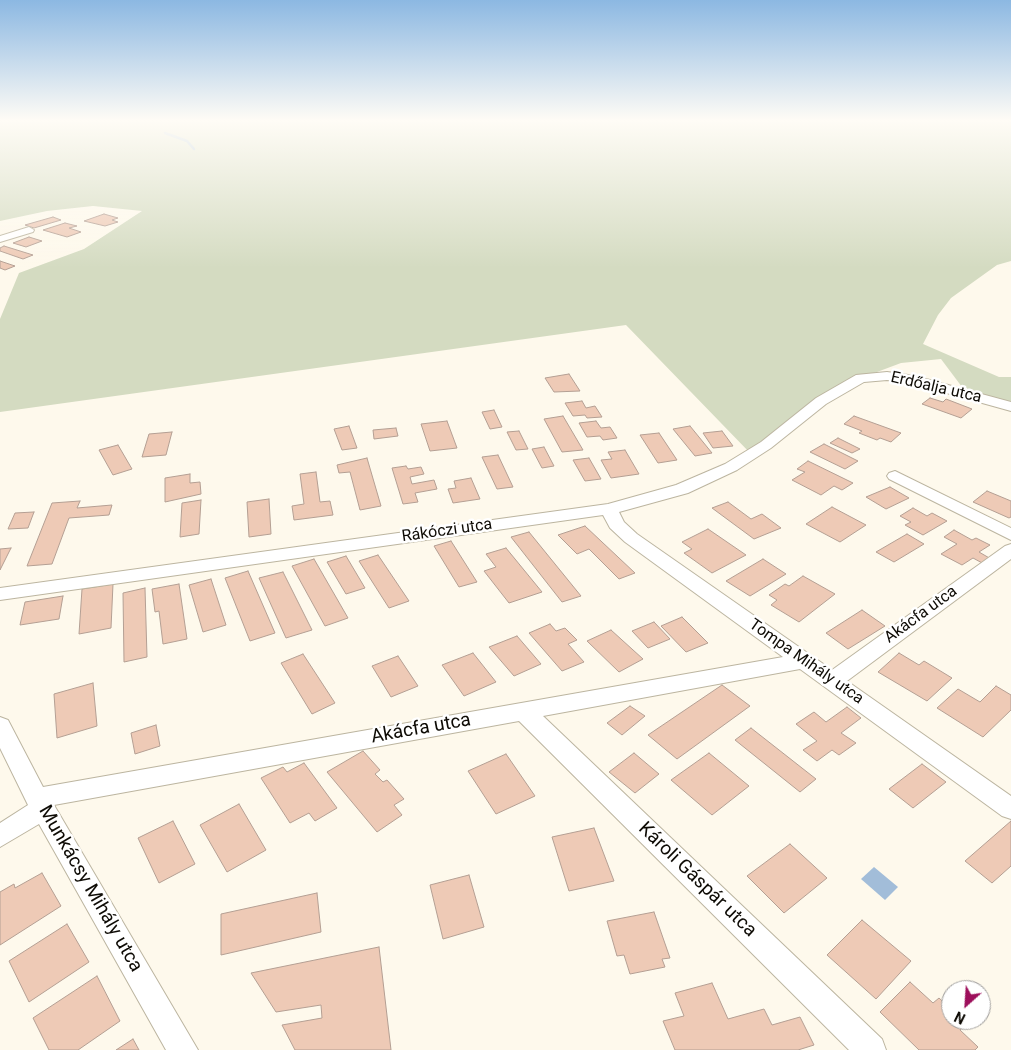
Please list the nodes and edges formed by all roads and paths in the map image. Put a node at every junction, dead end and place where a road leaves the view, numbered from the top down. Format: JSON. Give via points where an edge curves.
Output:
{"nodes":[{"id":1,"x":29,"y":230,"type":"dead end"},
{"id":2,"x":0,"y":239,"type":"edge"},
{"id":3,"x":861,"y":378,"type":"joint"},
{"id":4,"x":1011,"y":407,"type":"edge"},
{"id":5,"x":895,"y":476,"type":"dead end"},
{"id":6,"x":609,"y":509,"type":"junction"},
{"id":7,"x":1011,"y":535,"type":"edge"},
{"id":8,"x":1011,"y":550,"type":"edge"},
{"id":9,"x":0,"y":594,"type":"edge"},
{"id":10,"x":805,"y":661,"type":"junction"},
{"id":11,"x":832,"y":681,"type":"junction"},
{"id":12,"x":523,"y":710,"type":"junction"},
{"id":13,"x":0,"y":726,"type":"edge"},
{"id":14,"x":40,"y":804,"type":"junction"},
{"id":15,"x":1011,"y":809,"type":"edge"},
{"id":16,"x":0,"y":836,"type":"edge"},
{"id":17,"x":183,"y":1050,"type":"edge"},
{"id":18,"x":871,"y":1050,"type":"edge"}],
"edges":[{"from":1,"to":2,"type":"street"},
{"from":3,"to":4,"type":"street","name":"Erdőalja utca","via":[[887,376],[915,380]]},
{"from":3,"to":6,"type":"street","name":"Rákóczi utca","via":[[820,401],[766,445],[731,467],[682,489]]},
{"from":5,"to":7,"type":"street"},
{"from":6,"to":9,"type":"street","name":"Rákóczi utca"},
{"from":6,"to":10,"type":"street","name":"Tompa Mihály utca","via":[[616,524],[631,538]]},
{"from":8,"to":11,"type":"street","name":"Akácfa utca"},
{"from":10,"to":11,"type":"street","name":"Tompa Mihály utca"},
{"from":10,"to":12,"type":"street","name":"Akácfa utca"},
{"from":11,"to":15,"type":"street","name":"Tompa Mihály utca"},
{"from":12,"to":14,"type":"street","name":"Akácfa utca"},
{"from":12,"to":18,"type":"street","name":"Károli Gáspár utca"},
{"from":13,"to":14,"type":"street","name":"Munkácsy Mihály utca"},
{"from":14,"to":16,"type":"street"},
{"from":14,"to":17,"type":"street","name":"Munkácsy Mihály utca"}]}
